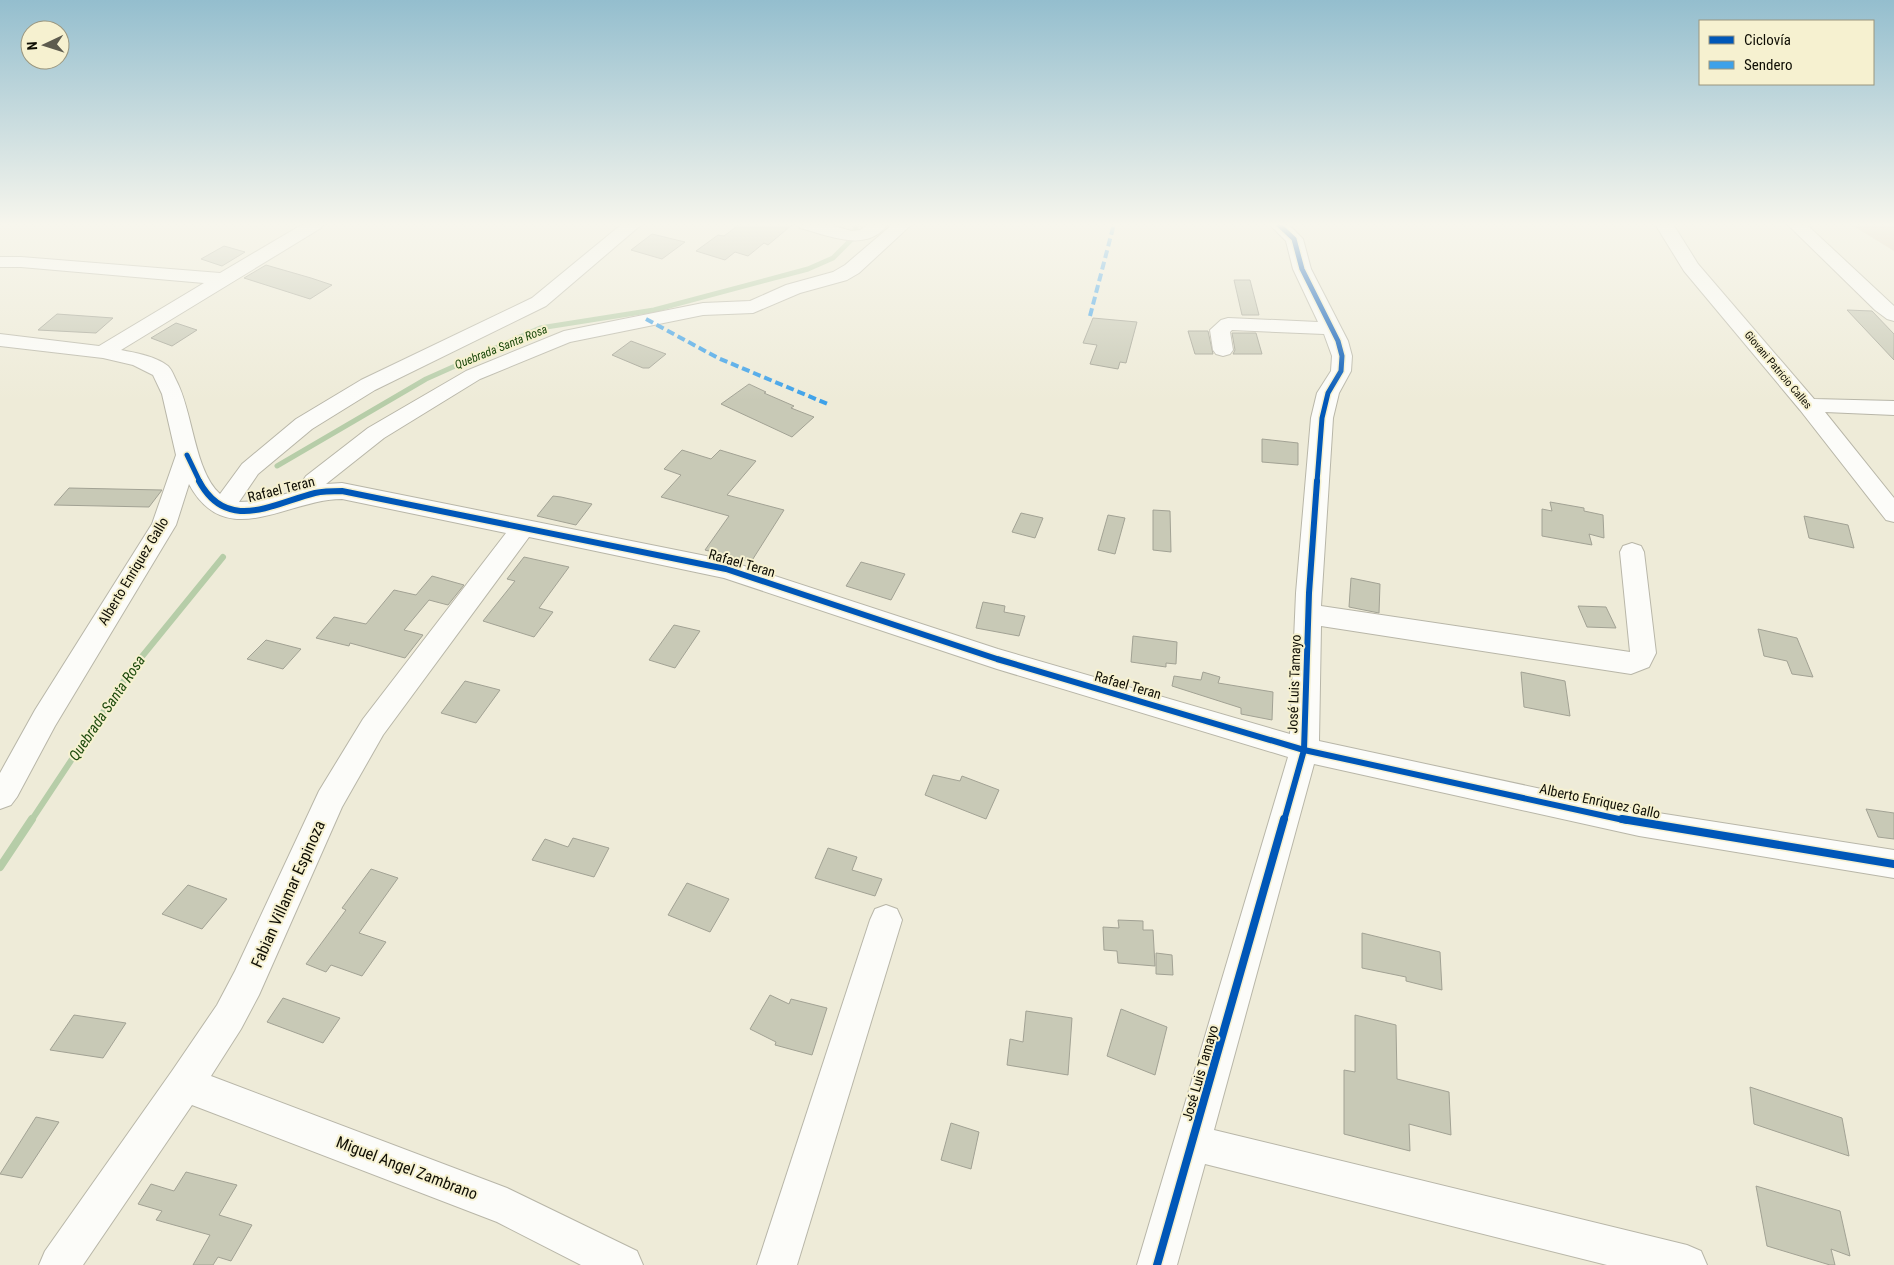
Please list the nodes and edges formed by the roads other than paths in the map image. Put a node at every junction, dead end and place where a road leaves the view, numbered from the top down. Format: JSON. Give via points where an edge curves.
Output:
{"nodes":[{"id":1,"x":216,"y":283,"type":"edge"},
{"id":2,"x":562,"y":283,"type":"edge"},
{"id":3,"x":815,"y":283,"type":"edge"},
{"id":4,"x":1309,"y":283,"type":"edge"},
{"id":5,"x":1704,"y":283,"type":"edge"},
{"id":6,"x":1858,"y":283,"type":"edge"},
{"id":7,"x":1894,"y":315,"type":"edge"},
{"id":8,"x":1331,"y":328,"type":"junction"},
{"id":9,"x":0,"y":340,"type":"edge"},
{"id":10,"x":1224,"y":350,"type":"dead end"},
{"id":11,"x":103,"y":352,"type":"junction"},
{"id":12,"x":1808,"y":406,"type":"junction"},
{"id":13,"x":1894,"y":408,"type":"edge"},
{"id":14,"x":187,"y":455,"type":"junction"},
{"id":15,"x":303,"y":498,"type":"junction"},
{"id":16,"x":223,"y":508,"type":"junction"},
{"id":17,"x":1894,"y":514,"type":"edge"},
{"id":18,"x":523,"y":528,"type":"junction"},
{"id":19,"x":1632,"y":552,"type":"dead end"},
{"id":20,"x":1309,"y":614,"type":"junction"},
{"id":21,"x":1304,"y":750,"type":"junction"},
{"id":22,"x":0,"y":796,"type":"edge"},
{"id":23,"x":1894,"y":864,"type":"edge"},
{"id":24,"x":886,"y":920,"type":"dead end"},
{"id":25,"x":185,"y":1084,"type":"junction"},
{"id":26,"x":1193,"y":1142,"type":"junction"},
{"id":27,"x":60,"y":1265,"type":"edge"},
{"id":28,"x":623,"y":1265,"type":"edge"},
{"id":29,"x":777,"y":1265,"type":"edge"},
{"id":30,"x":1157,"y":1265,"type":"edge"},
{"id":31,"x":1688,"y":1265,"type":"edge"}],
"edges":[{"from":1,"to":11,"type":"street"},
{"from":2,"to":16,"type":"street","via":[[539,302],[511,318],[368,386],[304,424],[250,469]]},
{"from":3,"to":15,"type":"street","via":[[753,307],[703,309],[564,337],[474,375],[376,433],[314,481]]},
{"from":4,"to":8,"type":"street","name":"José Luis Tamayo"},
{"from":5,"to":12,"type":"street","name":"Giovani Patricio Calles"},
{"from":6,"to":7,"type":"street"},
{"from":8,"to":10,"type":"street","via":[[1228,324],[1220,330]]},
{"from":8,"to":20,"type":"street","name":"José Luis Tamayo","via":[[1342,356],[1341,371],[1328,393],[1322,418]]},
{"from":9,"to":11,"type":"street"},
{"from":11,"to":14,"type":"street","via":[[140,360],[161,371],[172,394]]},
{"from":12,"to":13,"type":"street"},
{"from":12,"to":17,"type":"street","name":"Giovani Patricio Calles"},
{"from":14,"to":16,"type":"street","via":[[209,498]]},
{"from":14,"to":22,"type":"street","name":"Alberto Enriquez Gallo","via":[[164,525],[102,622]]},
{"from":15,"to":16,"type":"street","name":"Rafael Teran","via":[[246,512]]},
{"from":15,"to":18,"type":"street","name":"Rafael Teran","via":[[342,491]]},
{"from":18,"to":21,"type":"street","name":"Rafael Teran","via":[[726,569],[997,659]]},
{"from":18,"to":25,"type":"street","name":"Fabian Villamar Espinoza","via":[[373,727],[330,800],[247,984]]},
{"from":19,"to":20,"type":"street","via":[[1643,653],[1640,660],[1631,663]]},
{"from":20,"to":21,"type":"street","name":"José Luis Tamayo"},
{"from":21,"to":23,"type":"street","name":"Alberto Enriquez Gallo","via":[[1639,823]]},
{"from":21,"to":26,"type":"street","name":"José Luis Tamayo"},
{"from":24,"to":29,"type":"street"},
{"from":25,"to":27,"type":"street","name":"Fabian Villamar Espinoza"},
{"from":25,"to":28,"type":"street","name":"Miguel Angel Zambrano","via":[[508,1207]]},
{"from":26,"to":30,"type":"street","name":"José Luis Tamayo"},
{"from":26,"to":31,"type":"street"}]}
